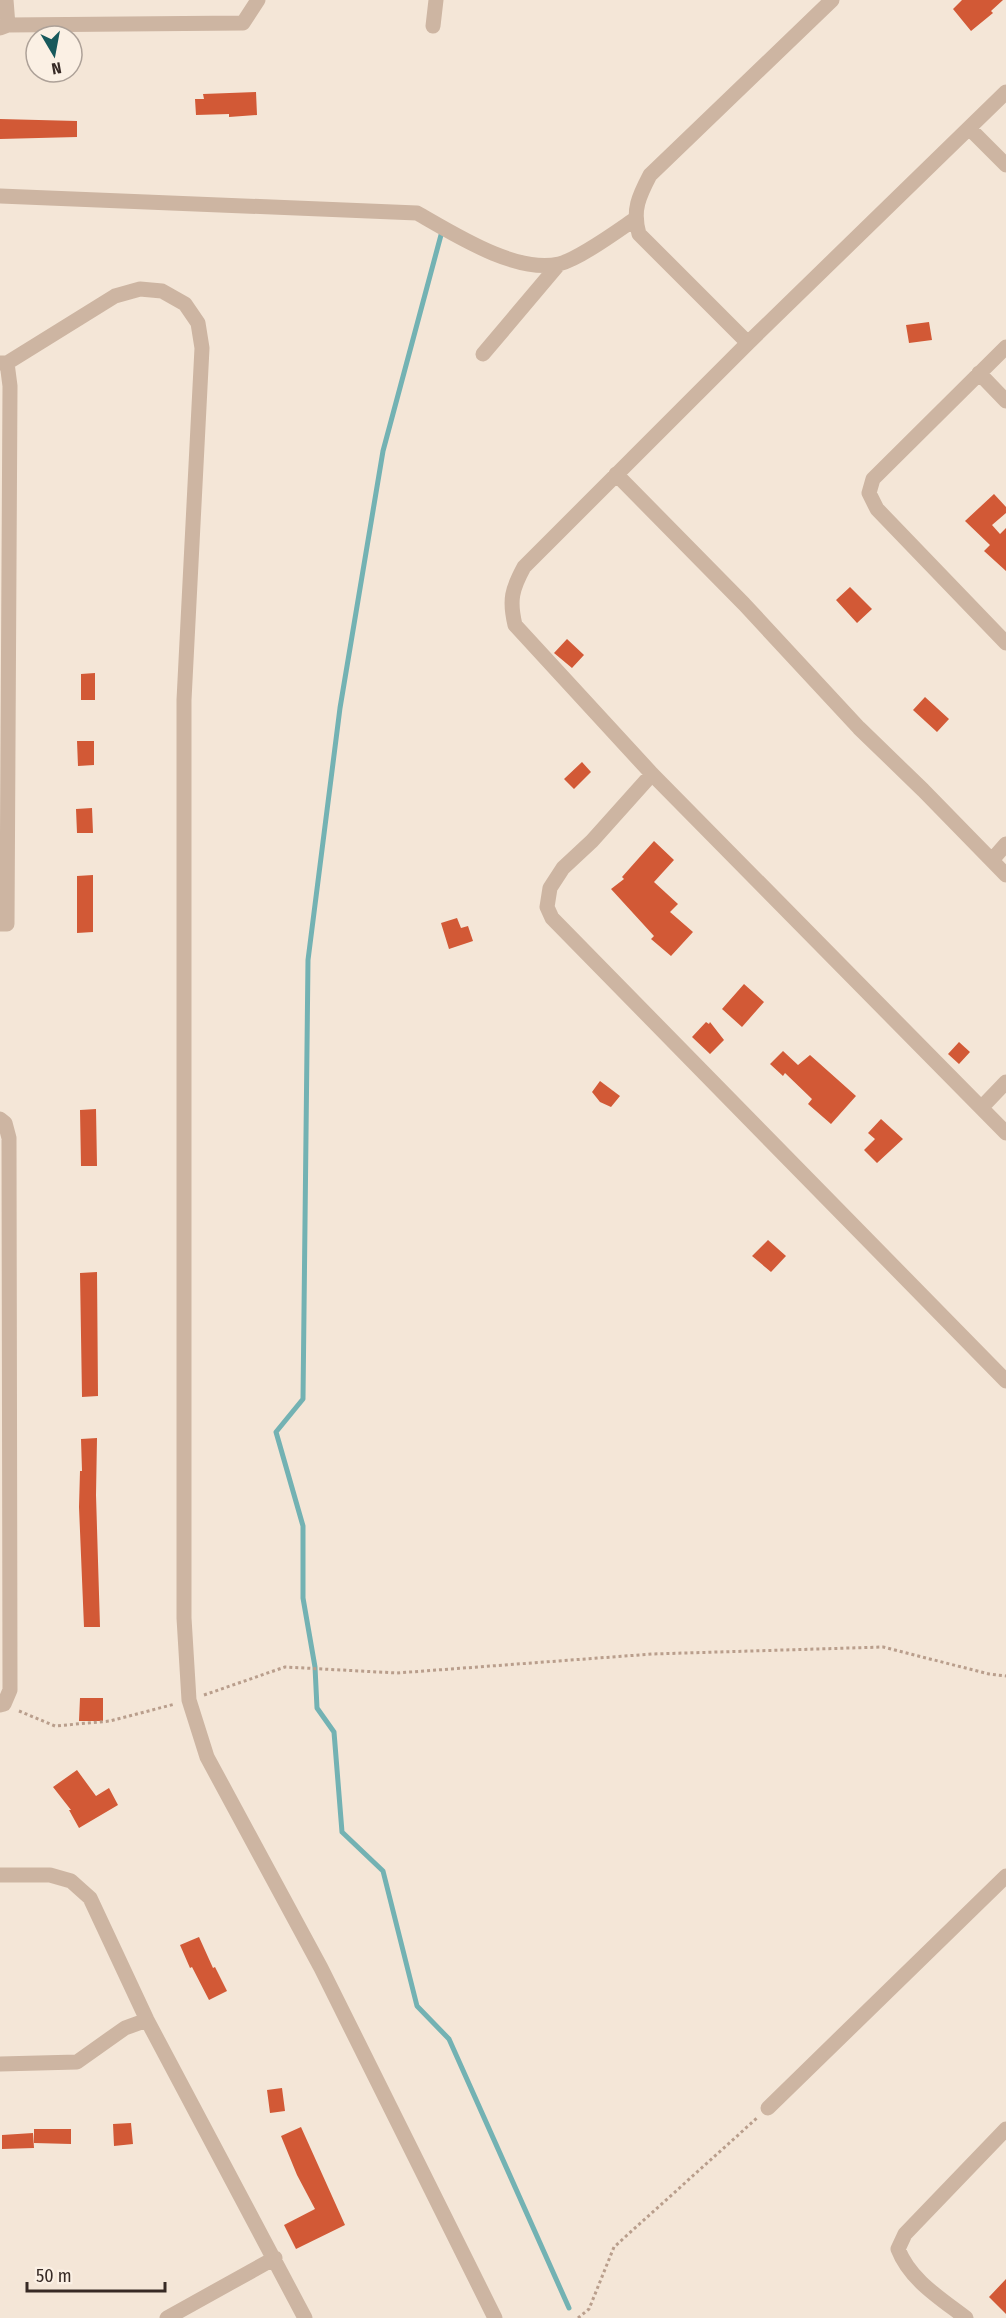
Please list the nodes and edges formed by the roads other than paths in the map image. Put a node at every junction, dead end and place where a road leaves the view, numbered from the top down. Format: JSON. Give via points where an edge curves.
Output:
{"nodes":[{"id":1,"x":6,"y":0,"type":"edge"},
{"id":2,"x":258,"y":0,"type":"edge"},
{"id":3,"x":436,"y":0,"type":"edge"},
{"id":4,"x":832,"y":0,"type":"edge"},
{"id":5,"x":433,"y":26,"type":"dead end"},
{"id":6,"x":4,"y":27,"type":"edge"},
{"id":7,"x":1006,"y":92,"type":"edge"},
{"id":8,"x":969,"y":128,"type":"junction"},
{"id":9,"x":1006,"y":165,"type":"edge"},
{"id":10,"x":0,"y":196,"type":"edge"},
{"id":11,"x":635,"y":219,"type":"junction"},
{"id":12,"x":560,"y":264,"type":"junction"},
{"id":13,"x":748,"y":343,"type":"junction"},
{"id":14,"x":1006,"y":346,"type":"edge"},
{"id":15,"x":483,"y":354,"type":"dead end"},
{"id":16,"x":3,"y":363,"type":"edge"},
{"id":17,"x":979,"y":373,"type":"junction"},
{"id":18,"x":1006,"y":401,"type":"edge"},
{"id":19,"x":616,"y":474,"type":"junction"},
{"id":20,"x":1006,"y":644,"type":"edge"},
{"id":21,"x":652,"y":774,"type":"junction"},
{"id":22,"x":1006,"y":844,"type":"edge"},
{"id":23,"x":992,"y":860,"type":"junction"},
{"id":24,"x":1006,"y":875,"type":"edge"},
{"id":25,"x":0,"y":924,"type":"edge"},
{"id":26,"x":1006,"y":1082,"type":"edge"},
{"id":27,"x":982,"y":1107,"type":"junction"},
{"id":28,"x":0,"y":1119,"type":"edge"},
{"id":29,"x":1006,"y":1132,"type":"edge"},
{"id":30,"x":1006,"y":1381,"type":"edge"},
{"id":31,"x":2,"y":1704,"type":"edge"},
{"id":32,"x":0,"y":1875,"type":"edge"},
{"id":33,"x":1006,"y":1876,"type":"edge"},
{"id":34,"x":147,"y":2019,"type":"junction"},
{"id":35,"x":0,"y":2064,"type":"edge"},
{"id":36,"x":768,"y":2109,"type":"road end"},
{"id":37,"x":1006,"y":2129,"type":"edge"},
{"id":38,"x":275,"y":2258,"type":"junction"},
{"id":39,"x":167,"y":2318,"type":"edge"},
{"id":40,"x":305,"y":2318,"type":"edge"},
{"id":41,"x":495,"y":2318,"type":"edge"},
{"id":42,"x":966,"y":2318,"type":"edge"}],
"edges":[{"from":1,"to":6,"type":"street"},
{"from":2,"to":6,"type":"street","via":[[243,23]]},
{"from":3,"to":5,"type":"street"},
{"from":4,"to":11,"type":"street","via":[[650,175]]},
{"from":7,"to":8,"type":"street"},
{"from":8,"to":9,"type":"street"},
{"from":8,"to":13,"type":"street"},
{"from":10,"to":12,"type":"street","via":[[417,213],[472,244],[529,266]]},
{"from":11,"to":12,"type":"street"},
{"from":11,"to":13,"type":"street","via":[[639,234]]},
{"from":12,"to":15,"type":"street"},
{"from":13,"to":19,"type":"street"},
{"from":14,"to":17,"type":"street"},
{"from":16,"to":25,"type":"street","via":[[10,386],[7,924]]},
{"from":16,"to":41,"type":"street","via":[[115,296],[140,289],[162,291],[185,304],[198,323],[202,348],[184,700],[184,1617],[189,1700],[207,1757],[321,1968]]},
{"from":17,"to":18,"type":"street"},
{"from":17,"to":20,"type":"street","via":[[873,479],[869,494],[877,509]]},
{"from":19,"to":21,"type":"street","via":[[524,567],[513,588],[512,611],[515,625]]},
{"from":19,"to":23,"type":"street","via":[[859,728]]},
{"from":21,"to":27,"type":"street"},
{"from":21,"to":30,"type":"street","via":[[563,868],[550,888],[547,907],[552,918]]},
{"from":22,"to":23,"type":"street"},
{"from":23,"to":24,"type":"street"},
{"from":26,"to":27,"type":"street"},
{"from":27,"to":29,"type":"street"},
{"from":28,"to":31,"type":"street","via":[[9,1138],[10,1690]]},
{"from":32,"to":34,"type":"street","via":[[50,1875],[71,1881],[90,1898]]},
{"from":33,"to":36,"type":"street"},
{"from":34,"to":35,"type":"street","via":[[125,2028],[77,2062]]},
{"from":34,"to":38,"type":"street"},
{"from":37,"to":42,"type":"street","via":[[905,2234],[898,2249],[904,2265],[917,2279]]},
{"from":38,"to":39,"type":"street"},
{"from":38,"to":40,"type":"street"}]}
